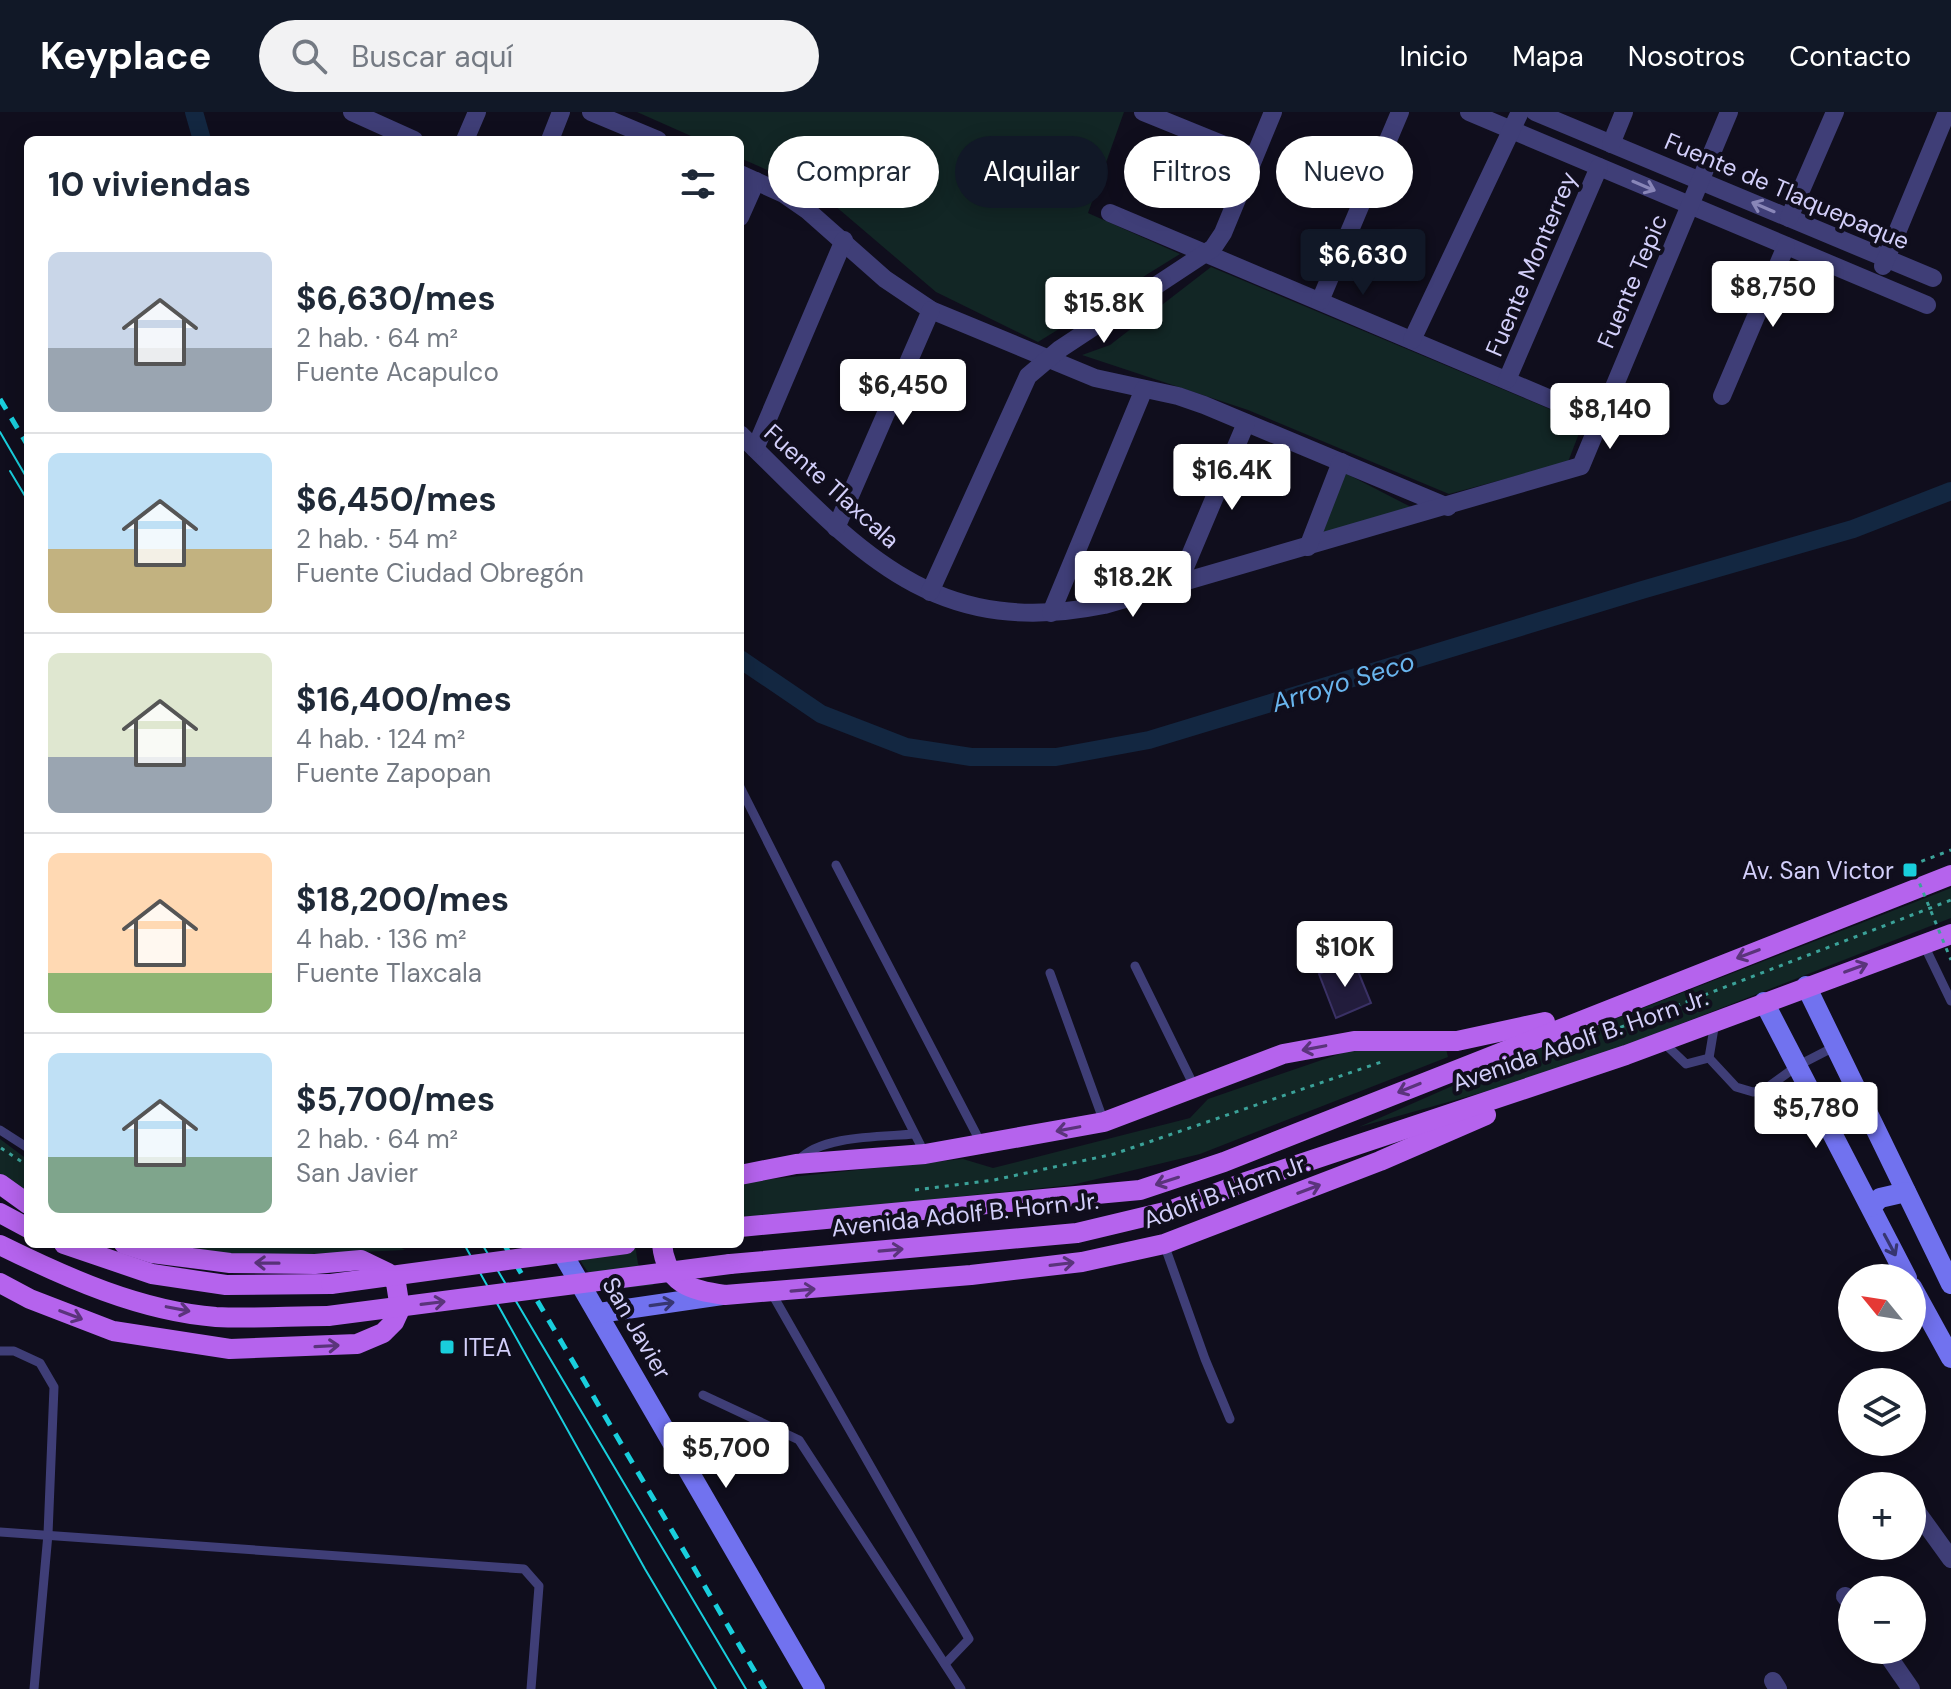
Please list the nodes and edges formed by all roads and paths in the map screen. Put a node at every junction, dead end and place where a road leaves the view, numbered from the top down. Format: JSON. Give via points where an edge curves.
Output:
{"nodes":[{"id":1,"x":352,"y":112,"type":"edge"},
{"id":2,"x":477,"y":112,"type":"edge"},
{"id":3,"x":561,"y":112,"type":"edge"},
{"id":4,"x":591,"y":112,"type":"edge"},
{"id":5,"x":1143,"y":112,"type":"edge"},
{"id":6,"x":1273,"y":112,"type":"edge"},
{"id":7,"x":1400,"y":112,"type":"edge"},
{"id":8,"x":1469,"y":112,"type":"edge"},
{"id":9,"x":1520,"y":112,"type":"edge"},
{"id":10,"x":1535,"y":112,"type":"edge"},
{"id":11,"x":1624,"y":112,"type":"edge"},
{"id":12,"x":1729,"y":112,"type":"edge"},
{"id":13,"x":1835,"y":112,"type":"edge"},
{"id":14,"x":1947,"y":112,"type":"edge"},
{"id":15,"x":1512,"y":130,"type":"junction"},
{"id":16,"x":405,"y":136,"type":"edge"},
{"id":17,"x":467,"y":136,"type":"edge"},
{"id":18,"x":552,"y":136,"type":"edge"},
{"id":19,"x":648,"y":136,"type":"edge"},
{"id":20,"x":1202,"y":136,"type":"edge"},
{"id":21,"x":1260,"y":143,"type":"edge"},
{"id":22,"x":1611,"y":144,"type":"junction"},
{"id":23,"x":1599,"y":167,"type":"junction"},
{"id":24,"x":748,"y":178,"type":"edge"},
{"id":25,"x":1700,"y":181,"type":"junction"},
{"id":26,"x":1690,"y":205,"type":"junction"},
{"id":27,"x":1233,"y":208,"type":"edge"},
{"id":28,"x":1110,"y":213,"type":"dead end"},
{"id":29,"x":1789,"y":218,"type":"junction"},
{"id":30,"x":844,"y":240,"type":"junction"},
{"id":31,"x":1786,"y":246,"type":"junction"},
{"id":32,"x":1206,"y":253,"type":"junction"},
{"id":33,"x":1886,"y":258,"type":"junction"},
{"id":34,"x":1933,"y":278,"type":"dead end"},
{"id":35,"x":1876,"y":284,"type":"junction"},
{"id":36,"x":1320,"y":301,"type":"junction"},
{"id":37,"x":1927,"y":305,"type":"dead end"},
{"id":38,"x":931,"y":310,"type":"junction"},
{"id":39,"x":1412,"y":340,"type":"junction"},
{"id":40,"x":1045,"y":359,"type":"junction"},
{"id":41,"x":1507,"y":380,"type":"junction"},
{"id":42,"x":1144,"y":389,"type":"junction"},
{"id":43,"x":1722,"y":396,"type":"dead end"},
{"id":44,"x":1600,"y":420,"type":"junction"},
{"id":45,"x":1246,"y":423,"type":"junction"},
{"id":46,"x":744,"y":438,"type":"edge"},
{"id":47,"x":755,"y":449,"type":"junction"},
{"id":48,"x":1341,"y":462,"type":"junction"},
{"id":49,"x":1448,"y":507,"type":"junction"},
{"id":50,"x":836,"y":528,"type":"junction"},
{"id":51,"x":1308,"y":547,"type":"junction"},
{"id":52,"x":1178,"y":584,"type":"junction"},
{"id":53,"x":930,"y":592,"type":"junction"},
{"id":54,"x":1051,"y":613,"type":"junction"},
{"id":55,"x":744,"y":795,"type":"edge"},
{"id":56,"x":1951,"y":850,"type":"edge"},
{"id":57,"x":836,"y":865,"type":"dead end"},
{"id":58,"x":1951,"y":875,"type":"edge"},
{"id":59,"x":1951,"y":900,"type":"edge"},
{"id":60,"x":1951,"y":934,"type":"edge"},
{"id":61,"x":1923,"y":943,"type":"junction"},
{"id":62,"x":1951,"y":960,"type":"edge"},
{"id":63,"x":1135,"y":966,"type":"dead end"},
{"id":64,"x":1050,"y":973,"type":"dead end"},
{"id":65,"x":1806,"y":986,"type":"junction"},
{"id":66,"x":1638,"y":997,"type":"junction"},
{"id":67,"x":1951,"y":1001,"type":"edge"},
{"id":68,"x":1764,"y":1002,"type":"junction"},
{"id":69,"x":1715,"y":1020,"type":"junction"},
{"id":70,"x":1599,"y":1036,"type":"dead end"},
{"id":71,"x":1661,"y":1041,"type":"junction"},
{"id":72,"x":1834,"y":1047,"type":"junction"},
{"id":73,"x":1626,"y":1055,"type":"junction"},
{"id":74,"x":1709,"y":1058,"type":"junction"},
{"id":75,"x":1384,"y":1062,"type":"dead end"},
{"id":76,"x":1797,"y":1066,"type":"junction"},
{"id":77,"x":1194,"y":1086,"type":"junction"},
{"id":78,"x":1104,"y":1122,"type":"junction"},
{"id":79,"x":0,"y":1130,"type":"edge"},
{"id":80,"x":914,"y":1134,"type":"junction"},
{"id":81,"x":24,"y":1145,"type":"edge"},
{"id":82,"x":982,"y":1145,"type":"junction"},
{"id":83,"x":0,"y":1147,"type":"edge"},
{"id":84,"x":925,"y":1154,"type":"junction"},
{"id":85,"x":24,"y":1163,"type":"edge"},
{"id":86,"x":796,"y":1164,"type":"junction"},
{"id":87,"x":744,"y":1172,"type":"edge"},
{"id":88,"x":0,"y":1184,"type":"edge"},
{"id":89,"x":903,"y":1192,"type":"dead end"},
{"id":90,"x":1906,"y":1192,"type":"junction"},
{"id":91,"x":24,"y":1201,"type":"edge"},
{"id":92,"x":1871,"y":1207,"type":"junction"},
{"id":93,"x":0,"y":1213,"type":"edge"},
{"id":94,"x":24,"y":1226,"type":"edge"},
{"id":95,"x":744,"y":1227,"type":"edge"},
{"id":96,"x":1164,"y":1244,"type":"junction"},
{"id":97,"x":0,"y":1245,"type":"edge"},
{"id":98,"x":76,"y":1248,"type":"edge"},
{"id":99,"x":136,"y":1248,"type":"edge"},
{"id":100,"x":559,"y":1248,"type":"edge"},
{"id":101,"x":596,"y":1248,"type":"edge"},
{"id":102,"x":663,"y":1248,"type":"edge"},
{"id":103,"x":1901,"y":1264,"type":"edge"},
{"id":104,"x":1950,"y":1282,"type":"edge"},
{"id":105,"x":0,"y":1283,"type":"edge"},
{"id":106,"x":1926,"y":1290,"type":"edge"},
{"id":107,"x":771,"y":1292,"type":"junction"},
{"id":108,"x":725,"y":1295,"type":"junction"},
{"id":109,"x":1926,"y":1312,"type":"edge"},
{"id":110,"x":599,"y":1313,"type":"junction"},
{"id":111,"x":0,"y":1351,"type":"edge"},
{"id":112,"x":1951,"y":1358,"type":"edge"},
{"id":113,"x":703,"y":1395,"type":"dead end"},
{"id":114,"x":1230,"y":1419,"type":"dead end"},
{"id":115,"x":1926,"y":1524,"type":"edge"},
{"id":116,"x":0,"y":1532,"type":"edge"},
{"id":117,"x":48,"y":1534,"type":"junction"},
{"id":118,"x":1951,"y":1559,"type":"edge"},
{"id":119,"x":945,"y":1664,"type":"junction"},
{"id":120,"x":1894,"y":1664,"type":"edge"},
{"id":121,"x":34,"y":1689,"type":"edge"},
{"id":122,"x":531,"y":1689,"type":"edge"},
{"id":123,"x":815,"y":1689,"type":"edge"},
{"id":124,"x":961,"y":1689,"type":"edge"},
{"id":125,"x":1911,"y":1689,"type":"edge"}],
"edges":[{"from":1,"to":16,"type":"street"},
{"from":2,"to":17,"type":"street"},
{"from":3,"to":18,"type":"street"},
{"from":4,"to":19,"type":"street"},
{"from":5,"to":20,"type":"street"},
{"from":6,"to":21,"type":"street"},
{"from":7,"to":36,"type":"street"},
{"from":8,"to":15,"type":"street"},
{"from":9,"to":15,"type":"street"},
{"from":10,"to":22,"type":"street","name":"Fuente de Tlaquepaque"},
{"from":11,"to":22,"type":"street"},
{"from":12,"to":25,"type":"street","name":"Fuente Tepic"},
{"from":13,"to":29,"type":"street"},
{"from":14,"to":33,"type":"street"},
{"from":15,"to":23,"type":"street"},
{"from":15,"to":39,"type":"street"},
{"from":22,"to":25,"type":"street","name":"Fuente de Tlaquepaque"},
{"from":23,"to":26,"type":"street","one_way":true},
{"from":23,"to":41,"type":"street","name":"Fuente Monterrey"},
{"from":24,"to":30,"type":"street","via":[[795,202]]},
{"from":25,"to":26,"type":"street","name":"Fuente Tepic"},
{"from":29,"to":25,"type":"street","name":"Fuente de Tlaquepaque","one_way":true},
{"from":26,"to":31,"type":"street"},
{"from":26,"to":44,"type":"street","name":"Fuente Tepic"},
{"from":27,"to":32,"type":"street","via":[[1223,233]]},
{"from":28,"to":32,"type":"street"},
{"from":29,"to":33,"type":"street","name":"Fuente de Tlaquepaque"},
{"from":30,"to":38,"type":"street","via":[[885,279]]},
{"from":30,"to":47,"type":"street"},
{"from":31,"to":35,"type":"street"},
{"from":31,"to":43,"type":"street"},
{"from":32,"to":36,"type":"street"},
{"from":32,"to":40,"type":"street"},
{"from":33,"to":34,"type":"street","name":"Fuente de Tlaquepaque"},
{"from":33,"to":35,"type":"street"},
{"from":35,"to":37,"type":"street"},
{"from":36,"to":39,"type":"street"},
{"from":38,"to":40,"type":"street"},
{"from":38,"to":50,"type":"street"},
{"from":39,"to":41,"type":"street"},
{"from":40,"to":42,"type":"street"},
{"from":40,"to":53,"type":"street","via":[[1019,391]]},
{"from":41,"to":44,"type":"street"},
{"from":42,"to":45,"type":"street","via":[[1178,396]]},
{"from":42,"to":54,"type":"street"},
{"from":44,"to":49,"type":"street","name":"Fuente Tlaxcala","via":[[1581,466]]},
{"from":45,"to":48,"type":"street"},
{"from":45,"to":52,"type":"street"},
{"from":46,"to":47,"type":"street","name":"Fuente Tlaxcala"},
{"from":47,"to":50,"type":"street","name":"Fuente Tlaxcala"},
{"from":48,"to":49,"type":"street"},
{"from":48,"to":51,"type":"street"},
{"from":49,"to":51,"type":"street","name":"Fuente Tlaxcala"},
{"from":50,"to":53,"type":"street","name":"Fuente Tlaxcala","via":[[877,563]]},
{"from":51,"to":52,"type":"street","name":"Fuente Tlaxcala"},
{"from":52,"to":54,"type":"street","name":"Fuente Tlaxcala"},
{"from":53,"to":54,"type":"street","name":"Fuente Tlaxcala","via":[[1003,613]]},
{"from":55,"to":80,"type":"lane"},
{"from":56,"to":62,"type":"path","bridge":true,"via":[[1912,865]]},
{"from":57,"to":82,"type":"lane"},
{"from":58,"to":66,"type":"main road","name":"Avenida Adolf B. Horn Jr.","one_way":true},
{"from":59,"to":70,"type":"path"},
{"from":60,"to":61,"type":"main road","name":"Avenida Adolf B. Horn Jr."},
{"from":65,"to":61,"type":"main road","name":"Avenida Adolf B. Horn Jr.","one_way":true},
{"from":61,"to":67,"type":"lane"},
{"from":63,"to":77,"type":"lane"},
{"from":64,"to":78,"type":"lane"},
{"from":65,"to":68,"type":"main road","name":"Avenida Adolf B. Horn Jr."},
{"from":65,"to":72,"type":"street"},
{"from":66,"to":77,"type":"main road","one_way":true,"via":[[1457,1041],[1354,1041],[1283,1054]]},
{"from":66,"to":95,"type":"main road","name":"Avenida Adolf B. Horn Jr.","one_way":true,"via":[[1224,1162],[1140,1190]]},
{"from":68,"to":69,"type":"main road","name":"Avenida Adolf B. Horn Jr."},
{"from":68,"to":76,"type":"street"},
{"from":69,"to":71,"type":"main road","name":"Avenida Adolf B. Horn Jr."},
{"from":69,"to":74,"type":"lane"},
{"from":71,"to":73,"type":"main road","name":"Avenida Adolf B. Horn Jr."},
{"from":71,"to":74,"type":"lane","via":[[1686,1064]]},
{"from":72,"to":76,"type":"lane"},
{"from":72,"to":90,"type":"street"},
{"from":96,"to":73,"type":"main road","name":"Adolf B. Horn Jr.","one_way":true,"via":[[1380,1161]]},
{"from":97,"to":73,"type":"main road","name":"Avenida Adolf B. Horn Jr.","one_way":true,"bridge":true,"via":[[74,1281],[148,1304],[215,1317],[328,1316],[730,1264],[1077,1233],[1169,1211]]},
{"from":74,"to":76,"type":"lane","via":[[1736,1087],[1753,1092]]},
{"from":75,"to":89,"type":"path","via":[[1114,1154],[994,1180]]},
{"from":76,"to":92,"type":"street"},
{"from":77,"to":78,"type":"main road"},
{"from":78,"to":82,"type":"main road","one_way":true},
{"from":79,"to":81,"type":"lane"},
{"from":80,"to":84,"type":"lane"},
{"from":80,"to":86,"type":"lane","via":[[825,1145]]},
{"from":82,"to":84,"type":"main road"},
{"from":83,"to":85,"type":"path"},
{"from":84,"to":86,"type":"main road"},
{"from":86,"to":87,"type":"main road"},
{"from":88,"to":91,"type":"main road"},
{"from":90,"to":92,"type":"street","via":[[1891,1193]]},
{"from":90,"to":104,"type":"street"},
{"from":92,"to":103,"type":"street","one_way":true},
{"from":93,"to":94,"type":"main road"},
{"from":107,"to":96,"type":"main road","name":"Adolf B. Horn Jr.","one_way":true,"via":[[1082,1262]]},
{"from":96,"to":114,"type":"lane"},
{"from":98,"to":101,"type":"main road","bridge":true,"via":[[152,1274],[226,1285],[331,1284]]},
{"from":105,"to":99,"type":"main road","one_way":true,"via":[[113,1331],[230,1349],[357,1344],[383,1333],[400,1309],[396,1283],[361,1260],[230,1263]]},
{"from":100,"to":110,"type":"street","name":"San Javier"},
{"from":102,"to":108,"type":"main road","name":"Adolf B. Horn Jr.","via":[[678,1282],[695,1291]]},
{"from":104,"to":106,"type":"street","via":[[1938,1294]]},
{"from":107,"to":108,"type":"main road","name":"Adolf B. Horn Jr."},
{"from":107,"to":119,"type":"lane","via":[[969,1639]]},
{"from":110,"to":108,"type":"street","name":"Adolf B. Horn Jr.","one_way":true},
{"from":109,"to":112,"type":"street"},
{"from":110,"to":123,"type":"street","name":"San Javier"},
{"from":111,"to":117,"type":"lane","via":[[14,1351],[40,1363],[54,1387]]},
{"from":113,"to":119,"type":"lane","via":[[799,1440]]},
{"from":115,"to":118,"type":"street"},
{"from":116,"to":117,"type":"lane"},
{"from":117,"to":121,"type":"lane"},
{"from":117,"to":122,"type":"lane","via":[[524,1569],[539,1586]]},
{"from":119,"to":124,"type":"lane"},
{"from":120,"to":125,"type":"street"}]}
